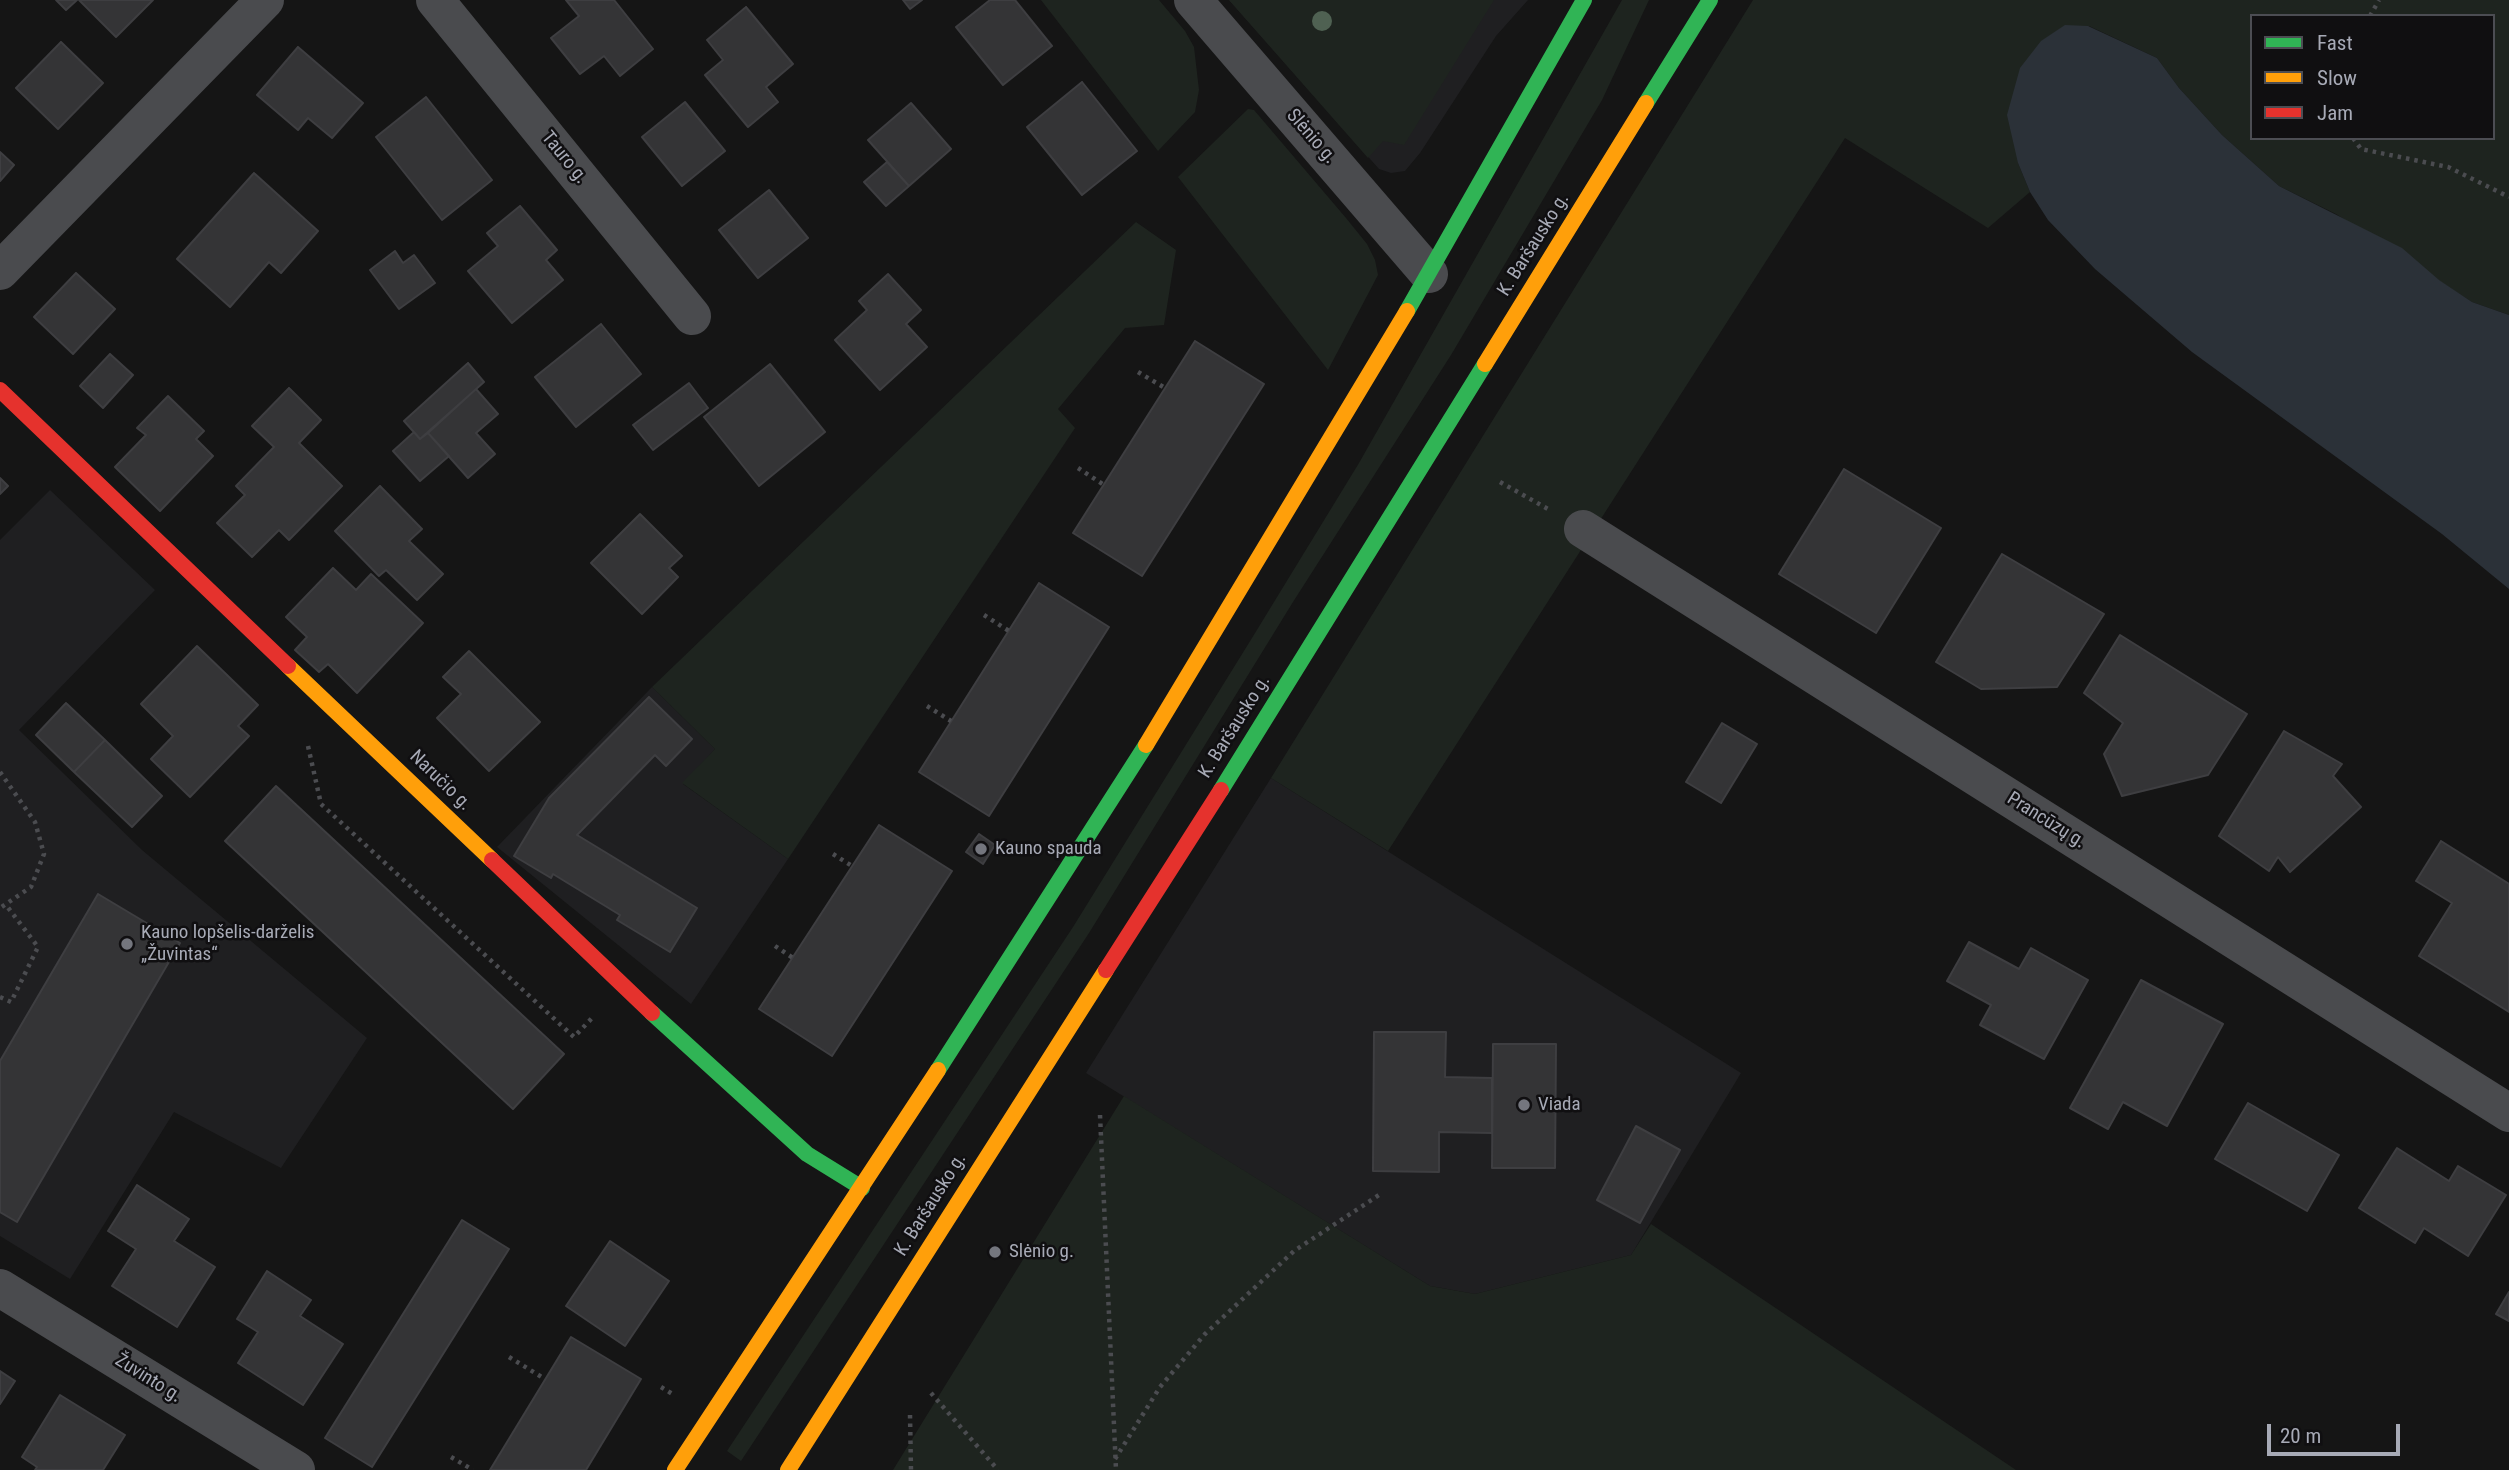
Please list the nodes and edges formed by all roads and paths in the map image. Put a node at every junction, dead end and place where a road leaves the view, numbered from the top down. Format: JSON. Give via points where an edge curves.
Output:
{"nodes":[{"id":1,"x":265,"y":0,"type":"edge"},
{"id":2,"x":435,"y":0,"type":"edge"},
{"id":3,"x":1194,"y":0,"type":"edge"},
{"id":4,"x":1584,"y":0,"type":"edge"},
{"id":5,"x":1710,"y":0,"type":"edge"},
{"id":6,"x":2354,"y":140,"type":"edge"},
{"id":7,"x":2509,"y":197,"type":"edge"},
{"id":8,"x":0,"y":271,"type":"edge"},
{"id":9,"x":1430,"y":274,"type":"junction"},
{"id":10,"x":692,"y":316,"type":"dead end"},
{"id":11,"x":1138,"y":372,"type":"dead end"},
{"id":12,"x":1165,"y":388,"type":"dead end"},
{"id":13,"x":0,"y":390,"type":"edge"},
{"id":14,"x":1078,"y":468,"type":"dead end"},
{"id":15,"x":1500,"y":482,"type":"dead end"},
{"id":16,"x":1104,"y":485,"type":"dead end"},
{"id":17,"x":1583,"y":529,"type":"joint"},
{"id":18,"x":984,"y":615,"type":"dead end"},
{"id":19,"x":1009,"y":631,"type":"dead end"},
{"id":20,"x":927,"y":706,"type":"dead end"},
{"id":21,"x":951,"y":721,"type":"dead end"},
{"id":22,"x":307,"y":741,"type":"dead end"},
{"id":23,"x":0,"y":772,"type":"edge"},
{"id":24,"x":833,"y":854,"type":"dead end"},
{"id":25,"x":852,"y":866,"type":"dead end"},
{"id":26,"x":3,"y":907,"type":"edge"},
{"id":27,"x":775,"y":946,"type":"dead end"},
{"id":28,"x":793,"y":958,"type":"dead end"},
{"id":29,"x":622,"y":985,"type":"junction"},
{"id":30,"x":0,"y":997,"type":"edge"},
{"id":31,"x":2509,"y":1113,"type":"edge"},
{"id":32,"x":1100,"y":1115,"type":"dead end"},
{"id":33,"x":862,"y":1188,"type":"junction"},
{"id":34,"x":1378,"y":1195,"type":"dead end"},
{"id":35,"x":0,"y":1288,"type":"edge"},
{"id":36,"x":509,"y":1357,"type":"dead end"},
{"id":37,"x":545,"y":1379,"type":"dead end"},
{"id":38,"x":931,"y":1394,"type":"dead end"},
{"id":39,"x":910,"y":1415,"type":"dead end"},
{"id":40,"x":451,"y":1457,"type":"dead end"},
{"id":41,"x":1115,"y":1459,"type":"junction"},
{"id":42,"x":296,"y":1470,"type":"edge"},
{"id":43,"x":473,"y":1470,"type":"edge"},
{"id":44,"x":675,"y":1470,"type":"edge"},
{"id":45,"x":788,"y":1470,"type":"edge"},
{"id":46,"x":911,"y":1470,"type":"edge"},
{"id":47,"x":998,"y":1470,"type":"edge"},
{"id":48,"x":1116,"y":1470,"type":"edge"}],
"edges":[{"from":1,"to":8,"type":"street"},
{"from":2,"to":10,"type":"street","name":"Tauro g."},
{"from":3,"to":9,"type":"street","name":"Slėnio g."},
{"from":4,"to":9,"type":"main road"},
{"from":5,"to":45,"type":"main road","name":"K. Baršausko g.","via":[[1218,794]]},
{"from":6,"to":7,"type":"path","via":[[2361,149],[2448,167]]},
{"from":9,"to":33,"type":"main road","via":[[1156,730]]},
{"from":11,"to":12,"type":"path"},
{"from":13,"to":29,"type":"main road","name":"Naručio g."},
{"from":14,"to":16,"type":"path"},
{"from":15,"to":17,"type":"path"},
{"from":17,"to":31,"type":"street","name":"Prancūzų g."},
{"from":18,"to":19,"type":"path"},
{"from":20,"to":21,"type":"path"},
{"from":22,"to":29,"type":"path","via":[[321,804],[574,1037]]},
{"from":23,"to":26,"type":"path","via":[[35,822],[44,854],[31,887]]},
{"from":24,"to":25,"type":"path"},
{"from":26,"to":30,"type":"path","via":[[38,947],[12,1002]]},
{"from":27,"to":28,"type":"path"},
{"from":29,"to":33,"type":"main road","name":"Naručio g.","via":[[807,1154]]},
{"from":32,"to":41,"type":"path"},
{"from":33,"to":44,"type":"main road"},
{"from":34,"to":41,"type":"path","via":[[1294,1251],[1205,1334],[1160,1388]]},
{"from":35,"to":42,"type":"street","name":"Žuvinto g."},
{"from":36,"to":37,"type":"path"},
{"from":38,"to":47,"type":"path"},
{"from":39,"to":46,"type":"path"},
{"from":40,"to":43,"type":"path"},
{"from":41,"to":48,"type":"path"}]}
